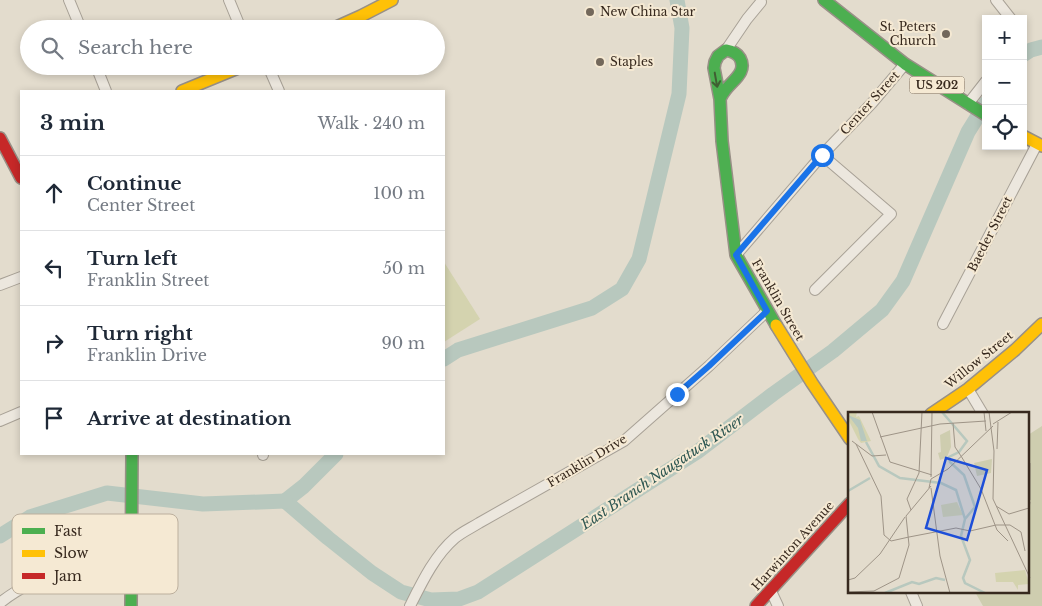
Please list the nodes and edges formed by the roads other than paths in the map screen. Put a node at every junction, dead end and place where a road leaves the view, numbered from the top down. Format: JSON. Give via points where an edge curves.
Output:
{"nodes":[{"id":1,"x":69,"y":0,"type":"edge"},
{"id":2,"x":229,"y":0,"type":"edge"},
{"id":3,"x":392,"y":0,"type":"edge"},
{"id":4,"x":824,"y":0,"type":"edge"},
{"id":5,"x":996,"y":0,"type":"edge"},
{"id":6,"x":761,"y":2,"type":"dead end"},
{"id":7,"x":1008,"y":15,"type":"edge"},
{"id":8,"x":77,"y":20,"type":"edge"},
{"id":9,"x":237,"y":20,"type":"edge"},
{"id":10,"x":352,"y":20,"type":"edge"},
{"id":11,"x":726,"y":50,"type":"junction"},
{"id":12,"x":905,"y":64,"type":"junction"},
{"id":13,"x":100,"y":75,"type":"edge"},
{"id":14,"x":221,"y":75,"type":"edge"},
{"id":15,"x":272,"y":75,"type":"edge"},
{"id":16,"x":982,"y":87,"type":"edge"},
{"id":17,"x":106,"y":90,"type":"edge"},
{"id":18,"x":184,"y":90,"type":"edge"},
{"id":19,"x":279,"y":90,"type":"edge"},
{"id":20,"x":720,"y":99,"type":"junction"},
{"id":21,"x":969,"y":105,"type":"junction"},
{"id":22,"x":982,"y":113,"type":"edge"},
{"id":23,"x":0,"y":138,"type":"edge"},
{"id":24,"x":1027,"y":138,"type":"edge"},
{"id":25,"x":1040,"y":145,"type":"edge"},
{"id":26,"x":822,"y":155,"type":"junction"},
{"id":27,"x":18,"y":161,"type":"edge"},
{"id":28,"x":0,"y":168,"type":"edge"},
{"id":29,"x":736,"y":255,"type":"junction"},
{"id":30,"x":20,"y":277,"type":"edge"},
{"id":31,"x":0,"y":285,"type":"edge"},
{"id":32,"x":815,"y":290,"type":"dead end"},
{"id":33,"x":767,"y":311,"type":"junction"},
{"id":34,"x":943,"y":324,"type":"dead end"},
{"id":35,"x":1040,"y":330,"type":"edge"},
{"id":36,"x":968,"y":389,"type":"junction"},
{"id":37,"x":20,"y":412,"type":"edge"},
{"id":38,"x":934,"y":412,"type":"edge"},
{"id":39,"x":982,"y":412,"type":"edge"},
{"id":40,"x":0,"y":421,"type":"edge"},
{"id":41,"x":848,"y":436,"type":"edge"},
{"id":42,"x":132,"y":455,"type":"edge"},
{"id":43,"x":848,"y":505,"type":"edge"},
{"id":44,"x":132,"y":514,"type":"edge"},
{"id":45,"x":770,"y":591,"type":"junction"},
{"id":46,"x":912,"y":594,"type":"edge"},
{"id":47,"x":410,"y":606,"type":"edge"},
{"id":48,"x":756,"y":606,"type":"edge"},
{"id":49,"x":778,"y":606,"type":"edge"},
{"id":50,"x":917,"y":606,"type":"edge"}],
"edges":[{"from":1,"to":8,"type":"street"},
{"from":2,"to":9,"type":"street"},
{"from":3,"to":10,"type":"main road"},
{"from":4,"to":12,"type":"main road","number":"US 202"},
{"from":5,"to":7,"type":"street"},
{"from":6,"to":11,"type":"street"},
{"from":11,"to":20,"type":"main road","name":"Franklin Street","one_way":true,"via":[[714,62]]},
{"from":11,"to":20,"type":"main road","via":[[737,54],[742,66]]},
{"from":12,"to":21,"type":"main road","number":"US 202"},
{"from":12,"to":26,"type":"street","name":"Center Street"},
{"from":13,"to":17,"type":"street"},
{"from":14,"to":18,"type":"main road"},
{"from":15,"to":19,"type":"street"},
{"from":16,"to":21,"type":"street"},
{"from":20,"to":29,"type":"main road","name":"Franklin Street"},
{"from":21,"to":22,"type":"main road","number":"US 202"},
{"from":23,"to":27,"type":"main road"},
{"from":24,"to":25,"type":"main road"},
{"from":25,"to":34,"type":"street","name":"Baeder Street"},
{"from":26,"to":29,"type":"street","name":"Center Street"},
{"from":26,"to":32,"type":"street","via":[[891,214]]},
{"from":27,"to":28,"type":"main road"},
{"from":29,"to":33,"type":"main road","name":"Franklin Street"},
{"from":30,"to":31,"type":"street"},
{"from":33,"to":41,"type":"main road","name":"Franklin Street"},
{"from":33,"to":47,"type":"street","name":"Franklin Drive","via":[[624,441],[456,537],[425,577]]},
{"from":35,"to":36,"type":"main road","name":"Willow Street"},
{"from":36,"to":38,"type":"main road","name":"Willow Street"},
{"from":36,"to":39,"type":"street"},
{"from":37,"to":40,"type":"street"},
{"from":42,"to":44,"type":"main road"},
{"from":43,"to":45,"type":"main road","name":"Harwinton Avenue"},
{"from":45,"to":48,"type":"main road","name":"Harwinton Avenue"},
{"from":45,"to":49,"type":"street"},
{"from":46,"to":50,"type":"street"}]}
